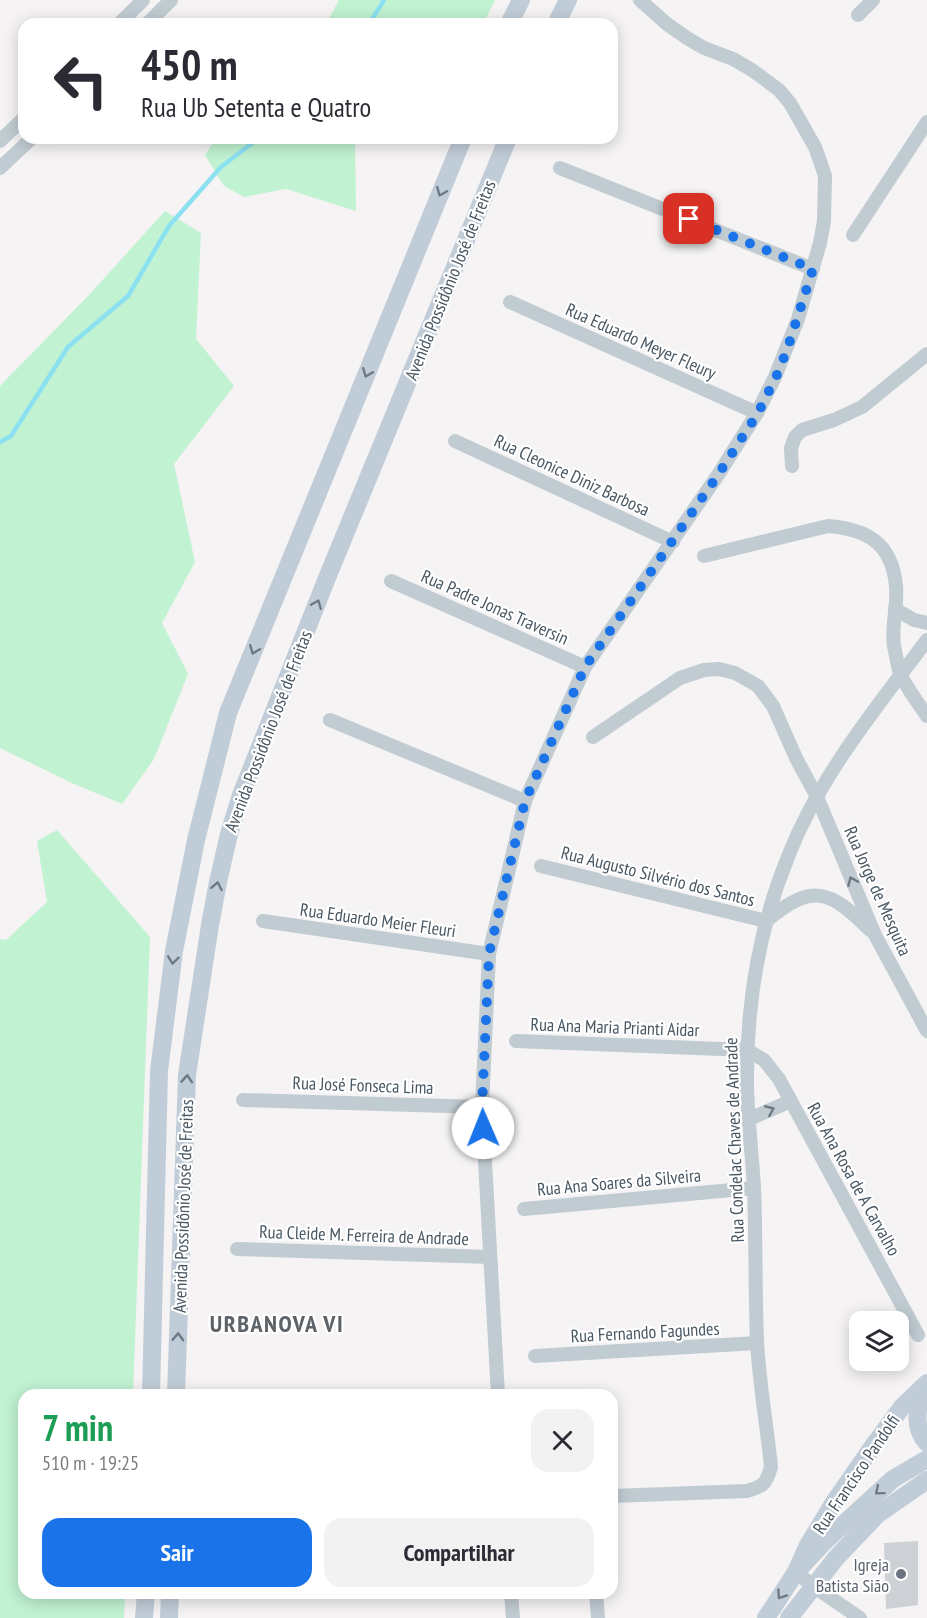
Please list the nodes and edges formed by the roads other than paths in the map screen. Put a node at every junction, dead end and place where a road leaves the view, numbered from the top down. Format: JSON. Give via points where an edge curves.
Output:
{"nodes":[{"id":1,"x":143,"y":0,"type":"edge"},
{"id":2,"x":171,"y":0,"type":"edge"},
{"id":3,"x":520,"y":0,"type":"edge"},
{"id":4,"x":568,"y":0,"type":"edge"},
{"id":5,"x":873,"y":0,"type":"edge"},
{"id":6,"x":646,"y":3,"type":"edge"},
{"id":7,"x":858,"y":15,"type":"dead end"},
{"id":8,"x":125,"y":18,"type":"edge"},
{"id":9,"x":153,"y":18,"type":"edge"},
{"id":10,"x":512,"y":18,"type":"edge"},
{"id":11,"x":559,"y":18,"type":"edge"},
{"id":12,"x":927,"y":122,"type":"edge"},
{"id":13,"x":18,"y":124,"type":"edge"},
{"id":14,"x":0,"y":141,"type":"edge"},
{"id":15,"x":26,"y":144,"type":"edge"},
{"id":16,"x":461,"y":144,"type":"edge"},
{"id":17,"x":506,"y":144,"type":"edge"},
{"id":18,"x":0,"y":168,"type":"edge"},
{"id":19,"x":560,"y":168,"type":"dead end"},
{"id":20,"x":853,"y":235,"type":"dead end"},
{"id":21,"x":813,"y":269,"type":"junction"},
{"id":22,"x":510,"y":302,"type":"dead end"},
{"id":23,"x":927,"y":354,"type":"edge"},
{"id":24,"x":758,"y":413,"type":"junction"},
{"id":25,"x":455,"y":441,"type":"dead end"},
{"id":26,"x":792,"y":466,"type":"dead end"},
{"id":27,"x":673,"y":542,"type":"junction"},
{"id":28,"x":704,"y":555,"type":"dead end"},
{"id":29,"x":391,"y":581,"type":"dead end"},
{"id":30,"x":896,"y":609,"type":"junction"},
{"id":31,"x":927,"y":623,"type":"edge"},
{"id":32,"x":927,"y":640,"type":"edge"},
{"id":33,"x":585,"y":667,"type":"junction"},
{"id":34,"x":900,"y":674,"type":"junction"},
{"id":35,"x":927,"y":716,"type":"edge"},
{"id":36,"x":330,"y":720,"type":"dead end"},
{"id":37,"x":593,"y":736,"type":"dead end"},
{"id":38,"x":817,"y":797,"type":"junction"},
{"id":39,"x":525,"y":801,"type":"junction"},
{"id":40,"x":541,"y":866,"type":"dead end"},
{"id":41,"x":263,"y":921,"type":"dead end"},
{"id":42,"x":766,"y":921,"type":"junction"},
{"id":43,"x":875,"y":935,"type":"junction"},
{"id":44,"x":489,"y":954,"type":"junction"},
{"id":45,"x":927,"y":1031,"type":"edge"},
{"id":46,"x":516,"y":1041,"type":"dead end"},
{"id":47,"x":747,"y":1050,"type":"junction"},
{"id":48,"x":243,"y":1100,"type":"dead end"},
{"id":49,"x":791,"y":1101,"type":"junction"},
{"id":50,"x":482,"y":1107,"type":"junction"},
{"id":51,"x":749,"y":1119,"type":"junction"},
{"id":52,"x":754,"y":1188,"type":"junction"},
{"id":53,"x":524,"y":1209,"type":"dead end"},
{"id":54,"x":237,"y":1249,"type":"dead end"},
{"id":55,"x":490,"y":1257,"type":"junction"},
{"id":56,"x":918,"y":1335,"type":"dead end"},
{"id":57,"x":757,"y":1343,"type":"junction"},
{"id":58,"x":535,"y":1356,"type":"dead end"},
{"id":59,"x":925,"y":1385,"type":"edge"},
{"id":60,"x":151,"y":1389,"type":"edge"},
{"id":61,"x":176,"y":1389,"type":"edge"},
{"id":62,"x":498,"y":1389,"type":"edge"},
{"id":63,"x":927,"y":1443,"type":"edge"},
{"id":64,"x":927,"y":1459,"type":"edge"},
{"id":65,"x":927,"y":1480,"type":"edge"},
{"id":66,"x":618,"y":1496,"type":"edge"},
{"id":67,"x":796,"y":1572,"type":"junction"},
{"id":68,"x":813,"y":1586,"type":"junction"},
{"id":69,"x":146,"y":1599,"type":"edge"},
{"id":70,"x":170,"y":1599,"type":"edge"},
{"id":71,"x":511,"y":1599,"type":"edge"},
{"id":72,"x":596,"y":1599,"type":"edge"},
{"id":73,"x":144,"y":1618,"type":"edge"},
{"id":74,"x":170,"y":1618,"type":"edge"},
{"id":75,"x":513,"y":1618,"type":"edge"},
{"id":76,"x":598,"y":1618,"type":"edge"},
{"id":77,"x":766,"y":1618,"type":"edge"},
{"id":78,"x":789,"y":1618,"type":"edge"},
{"id":79,"x":860,"y":1618,"type":"edge"}],
"edges":[{"from":1,"to":8,"type":"street"},
{"from":2,"to":9,"type":"street"},
{"from":3,"to":10,"type":"street"},
{"from":4,"to":11,"type":"street"},
{"from":5,"to":7,"type":"street"},
{"from":6,"to":21,"type":"street","via":[[687,38],[752,70],[790,103],[815,147],[825,176],[824,221]]},
{"from":12,"to":20,"type":"street"},
{"from":13,"to":14,"type":"street"},
{"from":15,"to":18,"type":"street"},
{"from":16,"to":60,"type":"street","name":"Avenida Possidônio José de Freitas","one_way":true,"via":[[228,713],[207,795],[174,951],[159,1071]]},
{"from":61,"to":17,"type":"street","name":"Avenida Possidônio José de Freitas","one_way":true,"via":[[187,1075],[210,925],[229,834],[327,578]]},
{"from":19,"to":21,"type":"street"},
{"from":21,"to":24,"type":"street","via":[[787,350]]},
{"from":22,"to":24,"type":"street","name":"Rua Eduardo Meyer Fleury"},
{"from":23,"to":26,"type":"street","via":[[862,406],[802,430],[791,448]]},
{"from":24,"to":27,"type":"street"},
{"from":25,"to":27,"type":"street","name":"Rua Cleonice Diniz Barbosa"},
{"from":27,"to":33,"type":"street"},
{"from":28,"to":30,"type":"street","via":[[828,526],[848,528],[867,534],[891,560]]},
{"from":29,"to":33,"type":"street","name":"Rua Padre Jonas Traversin"},
{"from":30,"to":31,"type":"street"},
{"from":30,"to":34,"type":"street","via":[[893,628]]},
{"from":32,"to":34,"type":"street","name":"Rua Condelac Chaves de Andrade"},
{"from":33,"to":39,"type":"street"},
{"from":34,"to":35,"type":"street"},
{"from":34,"to":38,"type":"street","name":"Rua Condelac Chaves de Andrade"},
{"from":36,"to":39,"type":"street"},
{"from":37,"to":38,"type":"street","name":"Rua Jorge de Mesquita","via":[[680,678],[704,670],[735,673],[758,686],[773,706]]},
{"from":38,"to":42,"type":"street","name":"Rua Condelac Chaves de Andrade","via":[[788,855]]},
{"from":43,"to":38,"type":"street","name":"Rua Jorge de Mesquita","one_way":true},
{"from":39,"to":44,"type":"street"},
{"from":40,"to":42,"type":"street","name":"Rua Augusto Silvério dos Santos"},
{"from":41,"to":44,"type":"street","name":"Rua Eduardo Meier Fleuri"},
{"from":42,"to":43,"type":"street","via":[[802,898],[815,895],[829,897],[852,912]]},
{"from":42,"to":47,"type":"street","name":"Rua Condelac Chaves de Andrade","via":[[754,980]]},
{"from":43,"to":45,"type":"street","name":"Rua Jorge de Mesquita"},
{"from":44,"to":50,"type":"street"},
{"from":46,"to":47,"type":"street","name":"Rua Ana Maria Prianti Aidar"},
{"from":47,"to":49,"type":"street","name":"Rua Ana Rosa de A Carvalho","via":[[764,1060]]},
{"from":47,"to":51,"type":"street","name":"Rua Condelac Chaves de Andrade"},
{"from":48,"to":50,"type":"street","name":"Rua José Fonseca Lima"},
{"from":51,"to":49,"type":"street","one_way":true},
{"from":49,"to":56,"type":"street","name":"Rua Ana Rosa de A Carvalho"},
{"from":50,"to":55,"type":"street"},
{"from":51,"to":52,"type":"street","name":"Rua Condelac Chaves de Andrade"},
{"from":52,"to":53,"type":"street","name":"Rua Ana Soares da Silveira"},
{"from":52,"to":57,"type":"street","name":"Rua Condelac Chaves de Andrade"},
{"from":54,"to":55,"type":"street","name":"Rua Cleide M. Ferreira de Andrade"},
{"from":55,"to":62,"type":"street"},
{"from":57,"to":58,"type":"street","name":"Rua Fernando Fagundes"},
{"from":57,"to":66,"type":"street","name":"Rua Condelac Chaves de Andrade","via":[[771,1467],[767,1481],[747,1491]]},
{"from":59,"to":63,"type":"street","via":[[917,1407],[917,1422]]},
{"from":59,"to":67,"type":"street","name":"Rua Francisco Pandolfi","via":[[902,1407],[833,1504]]},
{"from":64,"to":67,"type":"street","one_way":true,"via":[[893,1479],[862,1505]]},
{"from":65,"to":68,"type":"street","via":[[877,1515]]},
{"from":67,"to":68,"type":"street"},
{"from":67,"to":77,"type":"street","one_way":true},
{"from":68,"to":78,"type":"street"},
{"from":68,"to":79,"type":"street"},
{"from":69,"to":73,"type":"street"},
{"from":70,"to":74,"type":"street"},
{"from":71,"to":75,"type":"street"},
{"from":72,"to":76,"type":"street"}]}
